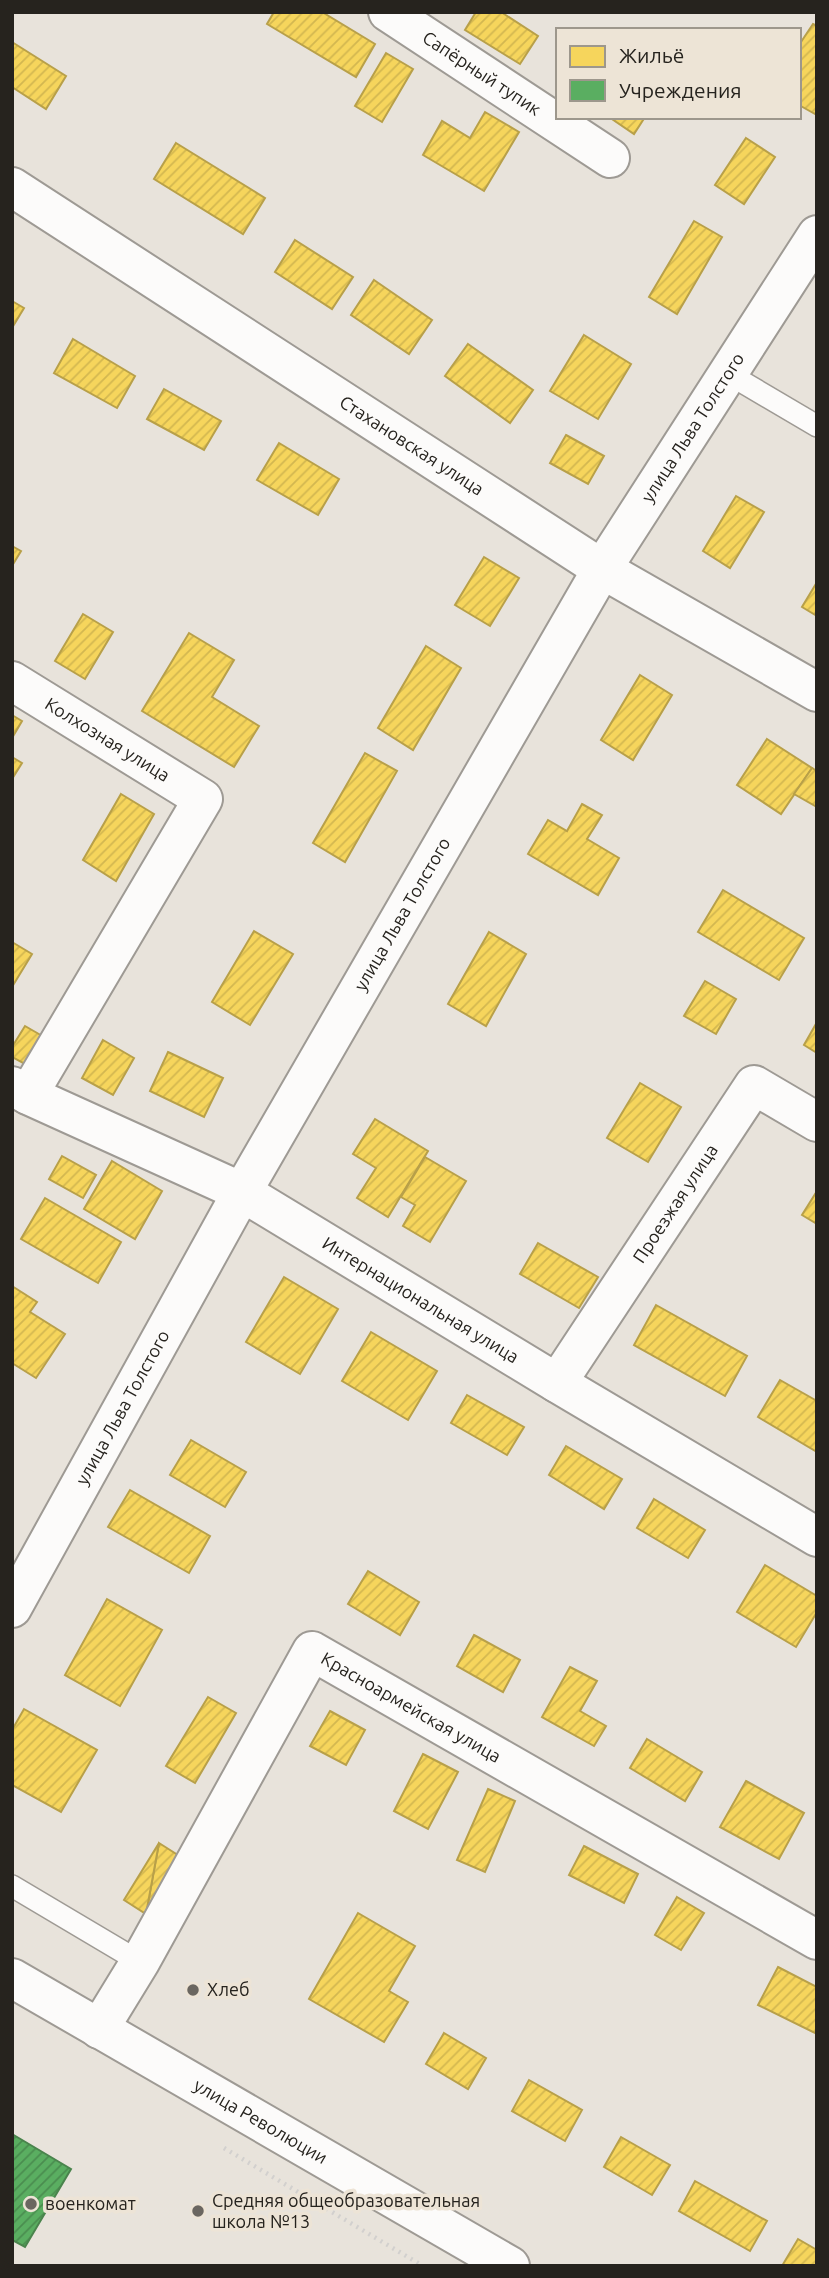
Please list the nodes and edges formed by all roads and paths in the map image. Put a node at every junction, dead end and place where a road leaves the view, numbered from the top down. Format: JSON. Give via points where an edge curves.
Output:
{"nodes":[{"id":1,"x":388,"y":12,"type":"edge"},
{"id":2,"x":610,"y":158,"type":"dead end"},
{"id":3,"x":12,"y":187,"type":"edge"},
{"id":4,"x":817,"y":234,"type":"edge"},
{"id":5,"x":727,"y":373,"type":"junction"},
{"id":6,"x":817,"y":426,"type":"edge"},
{"id":7,"x":602,"y":569,"type":"junction"},
{"id":8,"x":12,"y":681,"type":"edge"},
{"id":9,"x":817,"y":692,"type":"edge"},
{"id":10,"x":20,"y":1090,"type":"edge"},
{"id":11,"x":817,"y":1122,"type":"edge"},
{"id":12,"x":242,"y":1192,"type":"junction"},
{"id":13,"x":557,"y":1383,"type":"junction"},
{"id":14,"x":817,"y":1537,"type":"edge"},
{"id":15,"x":18,"y":1584,"type":"edge"},
{"id":16,"x":12,"y":1886,"type":"edge"},
{"id":17,"x":817,"y":1940,"type":"edge"},
{"id":18,"x":140,"y":1962,"type":"junction"},
{"id":19,"x":12,"y":1978,"type":"edge"},
{"id":20,"x":99,"y":2029,"type":"junction"},
{"id":21,"x":510,"y":2266,"type":"edge"}],
"edges":[{"from":1,"to":2,"type":"street","name":"Сапёрный тупик"},
{"from":3,"to":7,"type":"street","name":"Стахановская улица"},
{"from":4,"to":5,"type":"street","name":"улица Льва Толстого"},
{"from":5,"to":6,"type":"lane"},
{"from":5,"to":7,"type":"street","name":"улица Льва Толстого"},
{"from":7,"to":9,"type":"street","name":"Стахановская улица"},
{"from":7,"to":12,"type":"street","name":"улица Льва Толстого"},
{"from":8,"to":10,"type":"street","name":"Колхозная улица","via":[[203,799]]},
{"from":10,"to":12,"type":"street","name":"Интернациональная улица"},
{"from":11,"to":13,"type":"street","name":"Проезжая улица","via":[[754,1085]]},
{"from":12,"to":13,"type":"street","name":"Интернациональная улица"},
{"from":12,"to":15,"type":"street","name":"улица Льва Толстого"},
{"from":13,"to":14,"type":"street","name":"Интернациональная улица"},
{"from":16,"to":18,"type":"lane"},
{"from":17,"to":18,"type":"street","name":"Красноармейская улица","via":[[312,1651]]},
{"from":18,"to":20,"type":"street"},
{"from":19,"to":20,"type":"street","name":"улица Революции"},
{"from":20,"to":21,"type":"street","name":"улица Революции"}]}
